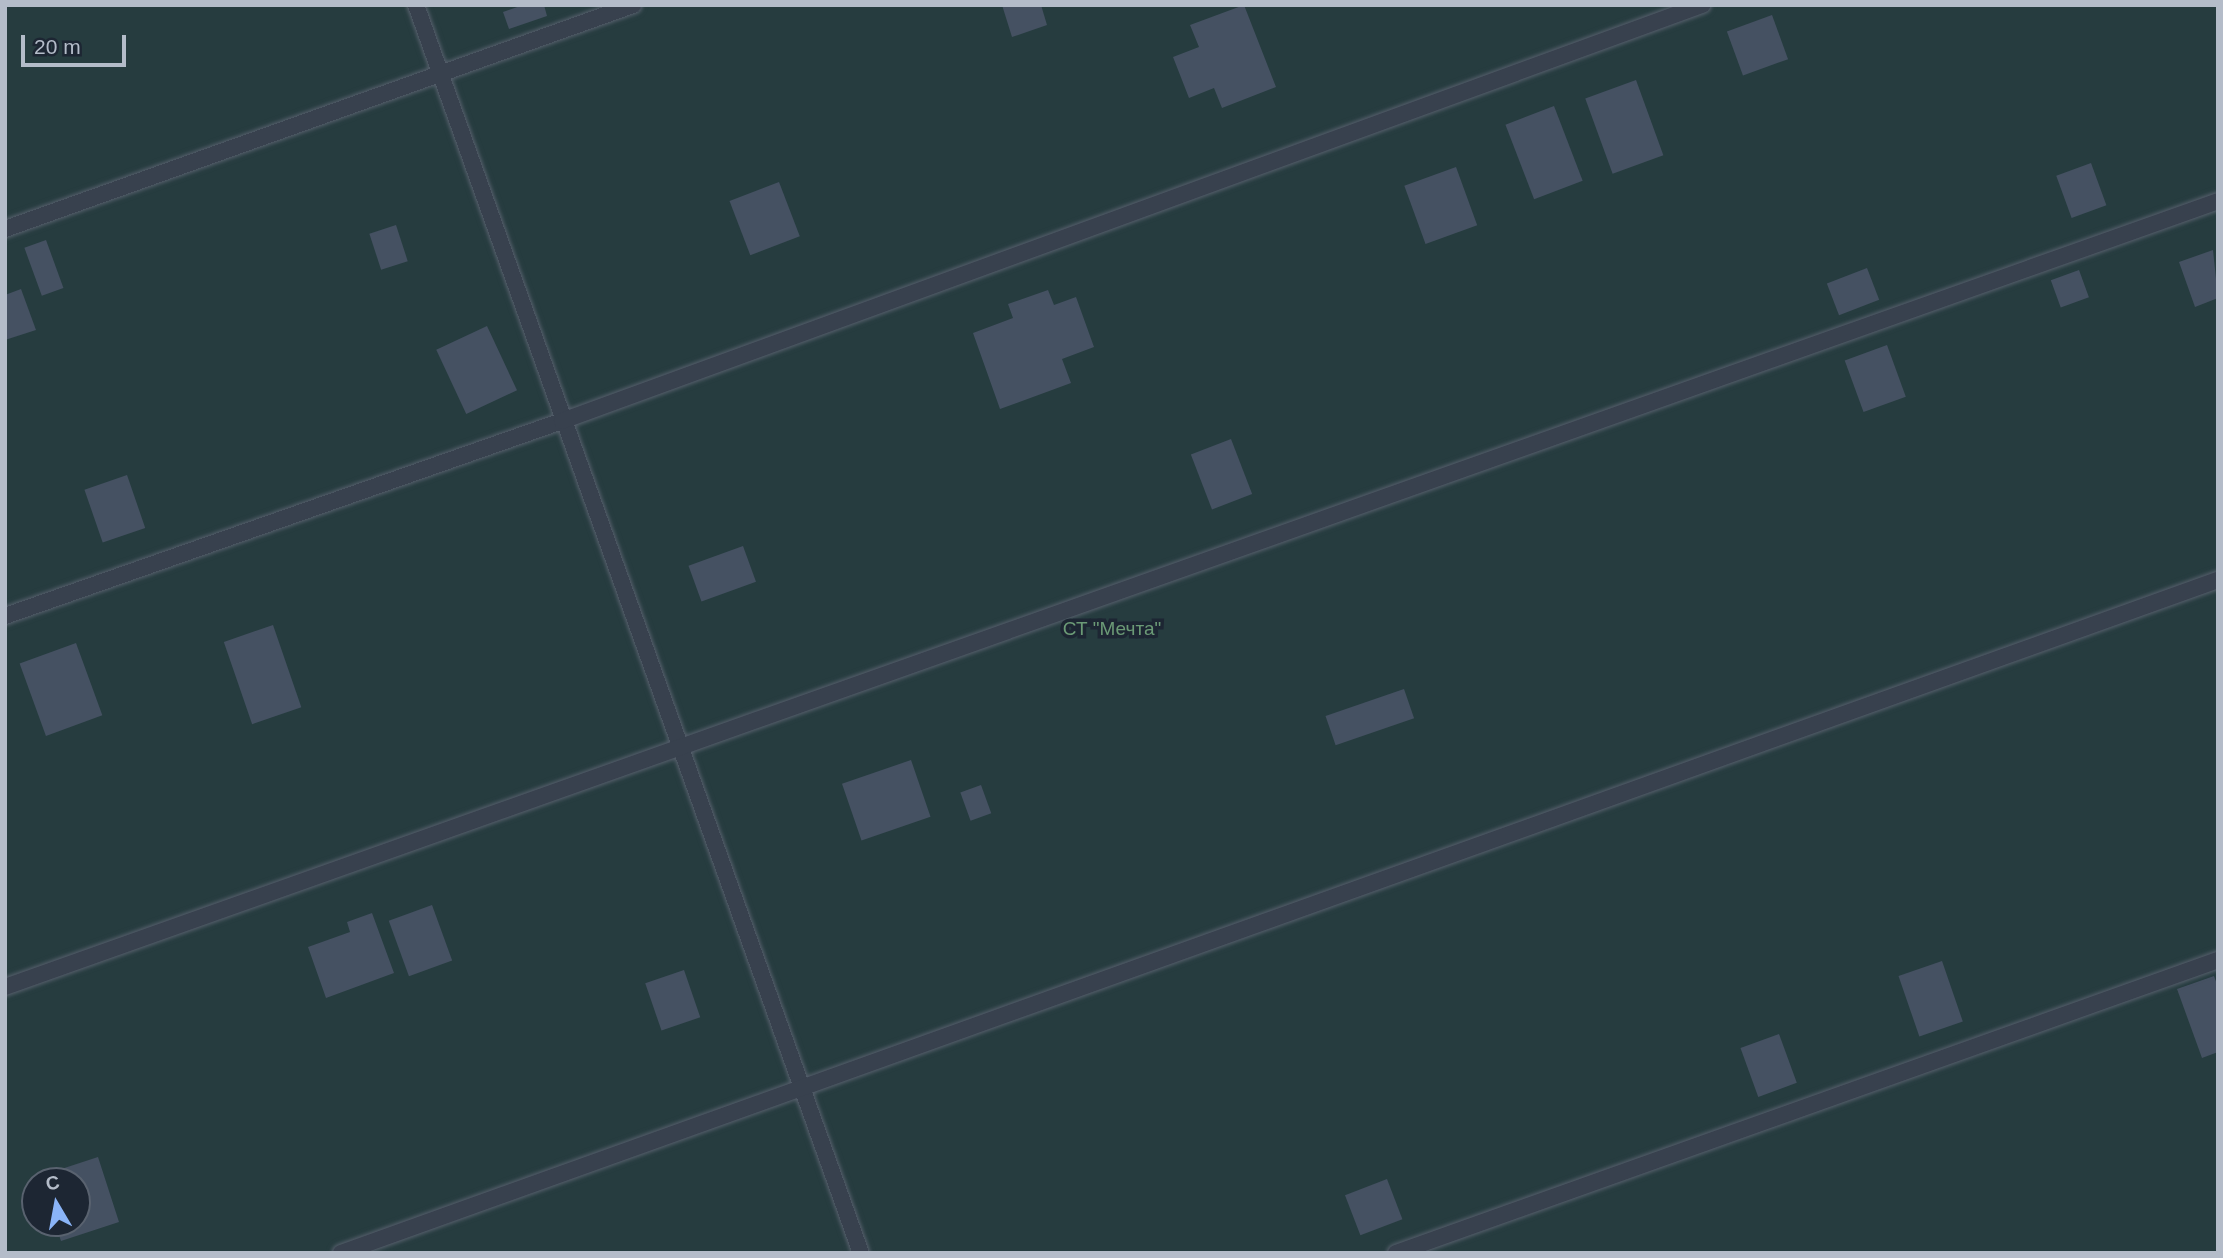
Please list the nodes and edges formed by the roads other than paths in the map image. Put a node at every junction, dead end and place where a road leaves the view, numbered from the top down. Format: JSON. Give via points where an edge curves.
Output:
{"nodes":[{"id":1,"x":416,"y":5,"type":"edge"},
{"id":2,"x":633,"y":5,"type":"edge"},
{"id":3,"x":1702,"y":5,"type":"edge"},
{"id":4,"x":443,"y":72,"type":"junction"},
{"id":5,"x":2218,"y":201,"type":"edge"},
{"id":6,"x":5,"y":229,"type":"edge"},
{"id":7,"x":562,"y":421,"type":"junction"},
{"id":8,"x":2218,"y":580,"type":"edge"},
{"id":9,"x":5,"y":615,"type":"edge"},
{"id":10,"x":679,"y":747,"type":"junction"},
{"id":11,"x":2218,"y":960,"type":"edge"},
{"id":12,"x":5,"y":987,"type":"edge"},
{"id":13,"x":801,"y":1087,"type":"junction"},
{"id":14,"x":341,"y":1253,"type":"edge"},
{"id":15,"x":861,"y":1253,"type":"edge"},
{"id":16,"x":1396,"y":1253,"type":"edge"}],
"edges":[{"from":1,"to":4,"type":"lane"},
{"from":2,"to":4,"type":"lane"},
{"from":3,"to":7,"type":"lane"},
{"from":4,"to":6,"type":"lane"},
{"from":4,"to":7,"type":"lane"},
{"from":5,"to":10,"type":"lane"},
{"from":7,"to":9,"type":"lane"},
{"from":7,"to":10,"type":"lane"},
{"from":8,"to":13,"type":"lane"},
{"from":10,"to":12,"type":"lane"},
{"from":10,"to":13,"type":"lane"},
{"from":11,"to":16,"type":"lane"},
{"from":13,"to":14,"type":"lane"},
{"from":13,"to":15,"type":"lane"}]}
